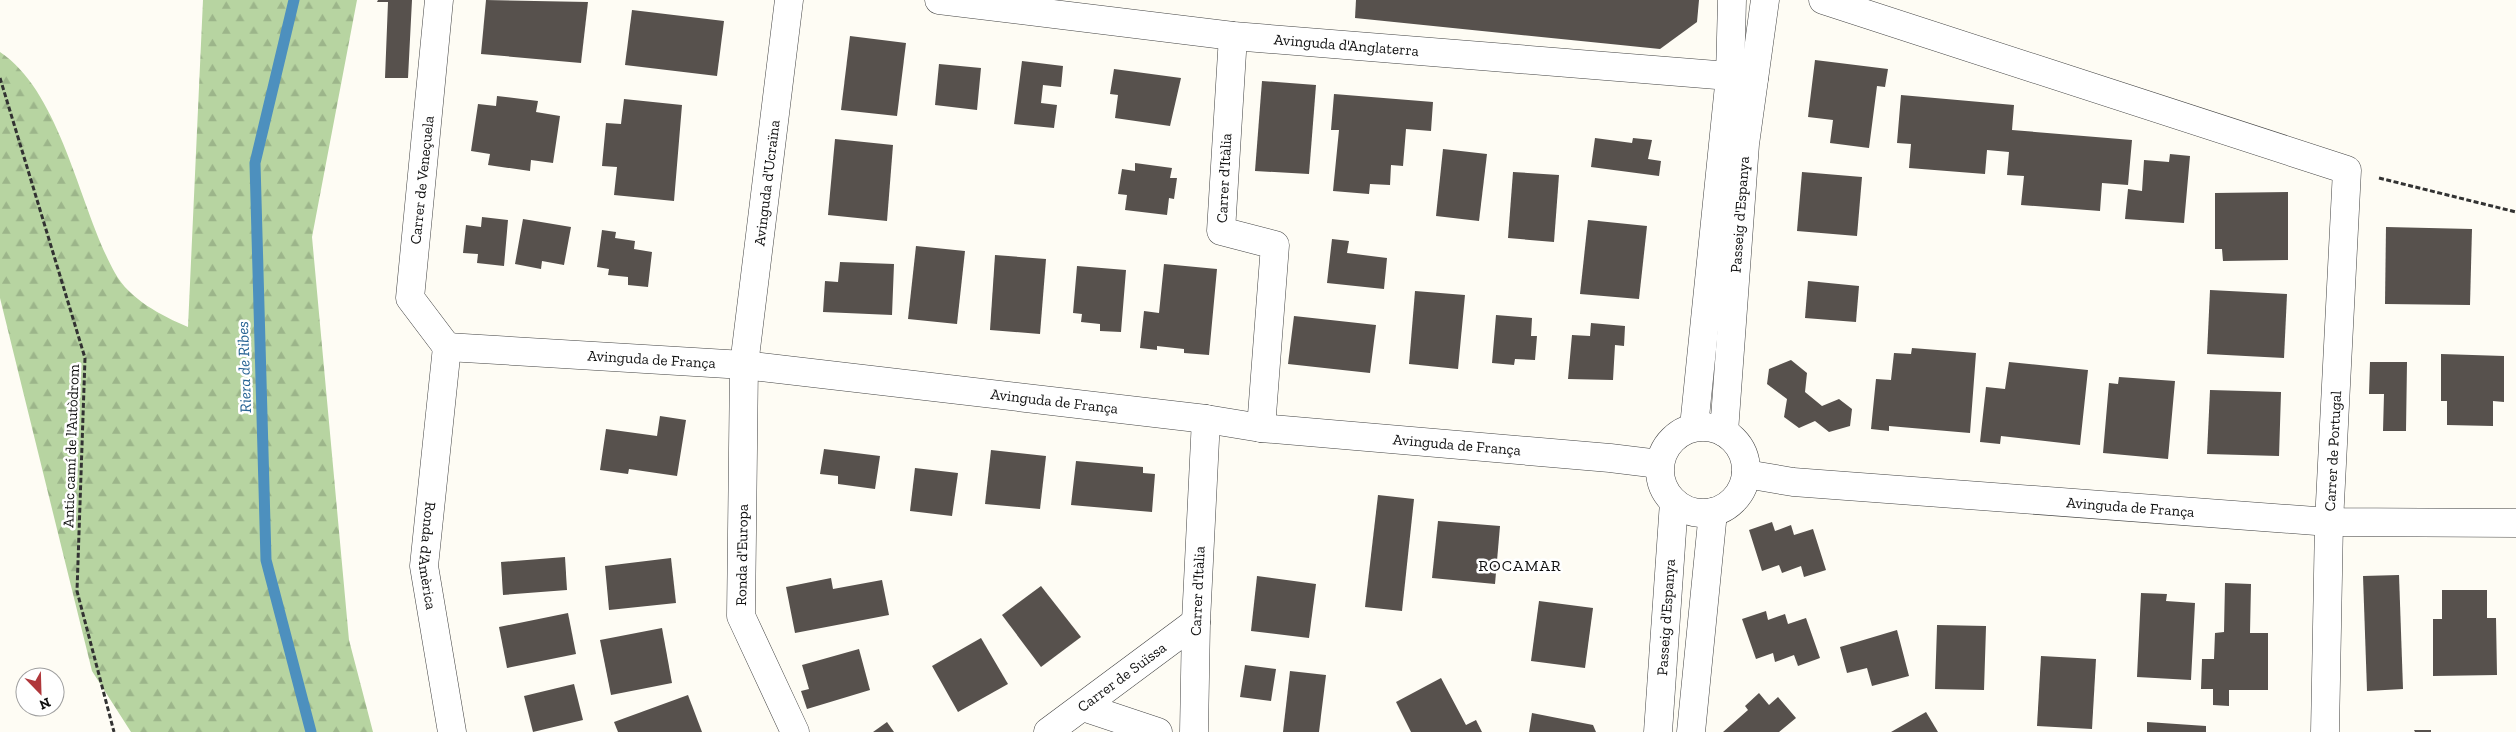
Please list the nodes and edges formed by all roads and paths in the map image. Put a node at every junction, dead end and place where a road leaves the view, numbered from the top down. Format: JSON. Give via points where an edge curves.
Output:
{"nodes":[{"id":1,"x":440,"y":0,"type":"edge"},
{"id":2,"x":790,"y":0,"type":"edge"},
{"id":3,"x":939,"y":0,"type":"edge"},
{"id":4,"x":1732,"y":0,"type":"edge"},
{"id":5,"x":1765,"y":0,"type":"edge"},
{"id":6,"x":1823,"y":0,"type":"edge"},
{"id":7,"x":1233,"y":36,"type":"junction"},
{"id":8,"x":1742,"y":77,"type":"junction"},
{"id":9,"x":0,"y":78,"type":"edge"},
{"id":10,"x":2347,"y":170,"type":"junction"},
{"id":11,"x":2516,"y":212,"type":"edge"},
{"id":12,"x":447,"y":347,"type":"junction"},
{"id":13,"x":744,"y":366,"type":"junction"},
{"id":14,"x":1206,"y":419,"type":"junction"},
{"id":15,"x":1694,"y":427,"type":"junction"},
{"id":16,"x":1261,"y":428,"type":"junction"},
{"id":17,"x":1724,"y":432,"type":"junction"},
{"id":18,"x":1659,"y":464,"type":"junction"},
{"id":19,"x":1746,"y":474,"type":"junction"},
{"id":20,"x":1674,"y":502,"type":"junction"},
{"id":21,"x":1713,"y":512,"type":"junction"},
{"id":22,"x":2329,"y":522,"type":"junction"},
{"id":23,"x":2516,"y":522,"type":"edge"},
{"id":24,"x":1196,"y":622,"type":"junction"},
{"id":25,"x":1083,"y":707,"type":"junction"},
{"id":26,"x":114,"y":732,"type":"edge"},
{"id":27,"x":452,"y":732,"type":"edge"},
{"id":28,"x":794,"y":732,"type":"edge"},
{"id":29,"x":1048,"y":732,"type":"edge"},
{"id":30,"x":1158,"y":732,"type":"edge"},
{"id":31,"x":1194,"y":732,"type":"edge"},
{"id":32,"x":1658,"y":732,"type":"edge"},
{"id":33,"x":1691,"y":732,"type":"edge"},
{"id":34,"x":2325,"y":732,"type":"edge"}],
"edges":[{"from":1,"to":12,"type":"street","name":"Carrer de Veneçuela","via":[[410,298]]},
{"from":2,"to":13,"type":"street","name":"Avinguda d'Ucraïna"},
{"from":3,"to":7,"type":"street","name":"Avinguda d'Anglaterra"},
{"from":4,"to":8,"type":"street","name":"Passeig d'Espanya"},
{"from":5,"to":8,"type":"street","name":"Passeig d'Espanya"},
{"from":6,"to":10,"type":"street"},
{"from":7,"to":8,"type":"street","name":"Avinguda d'Anglaterra"},
{"from":7,"to":16,"type":"street","name":"Carrer d'Itàlia","via":[[1221,231],[1276,245]]},
{"from":8,"to":15,"type":"street","name":"Passeig d'Espanya"},
{"from":8,"to":17,"type":"street","name":"Passeig d'Espanya","via":[[1745,144]]},
{"from":9,"to":26,"type":"path","name":"Antic camí de l'Autòdrom","via":[[86,358],[77,591]]},
{"from":10,"to":11,"type":"path"},
{"from":10,"to":22,"type":"street","name":"Carrer de Portugal"},
{"from":12,"to":13,"type":"street","name":"Avinguda de França"},
{"from":12,"to":27,"type":"street","name":"Ronda d'Amèrica","via":[[424,566]]},
{"from":13,"to":14,"type":"street","name":"Avinguda de França"},
{"from":13,"to":28,"type":"street","name":"Ronda d'Europa","via":[[741,616]]},
{"from":14,"to":16,"type":"street","name":"Avinguda de França"},
{"from":14,"to":24,"type":"street","name":"Carrer d'Itàlia"},
{"from":15,"to":17,"type":"street","via":[[1710,427]]},
{"from":15,"to":18,"type":"street","via":[[1678,434],[1665,448]]},
{"from":16,"to":18,"type":"street","name":"Avinguda de França"},
{"from":17,"to":19,"type":"street","via":[[1737,443],[1745,458]]},
{"from":18,"to":20,"type":"street","via":[[1665,492]]},
{"from":19,"to":21,"type":"street","via":[[1741,491],[1729,505]]},
{"from":19,"to":22,"type":"street","name":"Avinguda de França","via":[[1793,482]]},
{"from":20,"to":21,"type":"street","via":[[1686,510]]},
{"from":20,"to":32,"type":"street","name":"Passeig d'Espanya"},
{"from":21,"to":33,"type":"street"},
{"from":22,"to":23,"type":"street","name":"Avinguda de França"},
{"from":22,"to":34,"type":"street","name":"Carrer de Portugal"},
{"from":24,"to":25,"type":"street","name":"Carrer de Suïssa"},
{"from":24,"to":31,"type":"street","name":"Carrer d'Itàlia"},
{"from":25,"to":29,"type":"street","name":"Carrer de Suïssa"},
{"from":25,"to":30,"type":"street"}]}
